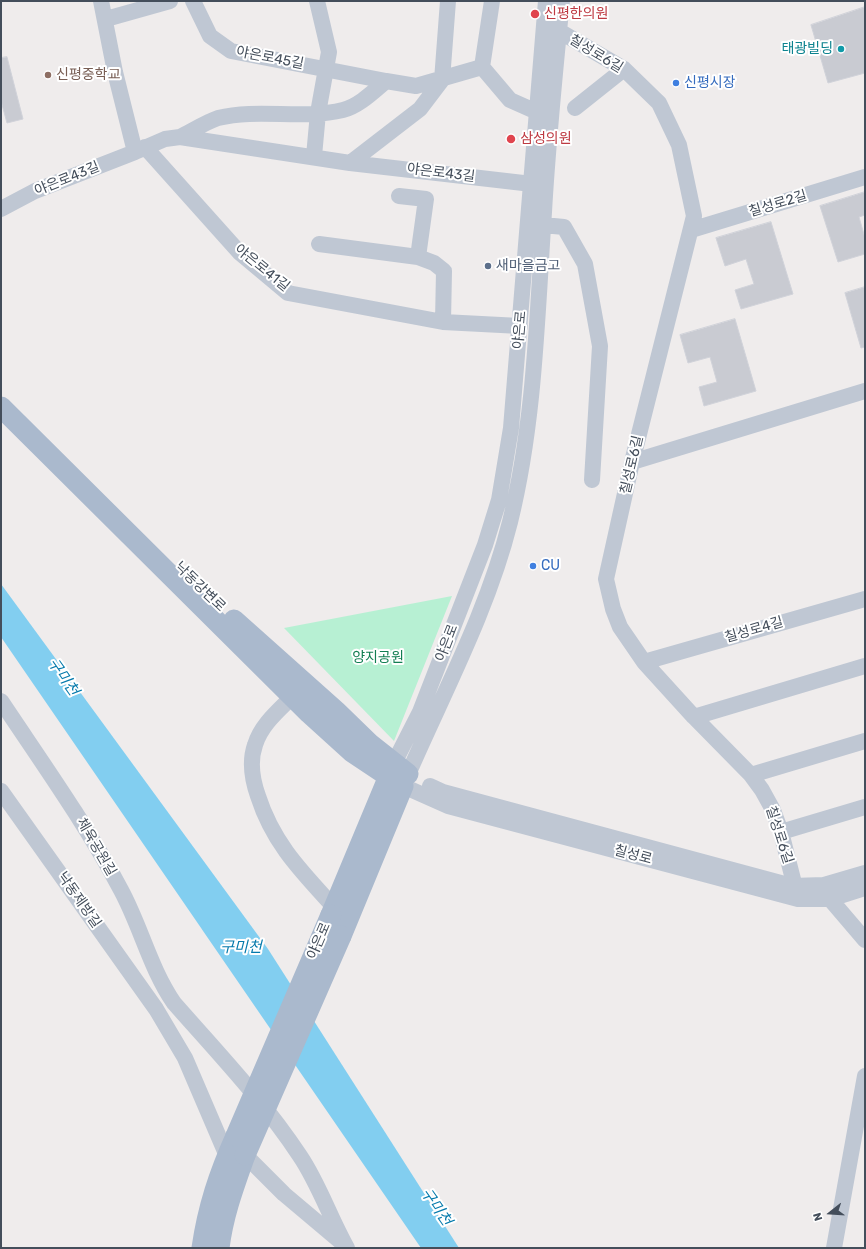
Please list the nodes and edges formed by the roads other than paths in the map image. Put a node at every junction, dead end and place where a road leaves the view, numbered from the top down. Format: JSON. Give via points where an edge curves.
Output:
{"nodes":[{"id":1,"x":101,"y":1,"type":"edge"},
{"id":2,"x":170,"y":1,"type":"edge"},
{"id":3,"x":193,"y":1,"type":"edge"},
{"id":4,"x":317,"y":1,"type":"edge"},
{"id":5,"x":448,"y":1,"type":"edge"},
{"id":6,"x":492,"y":1,"type":"edge"},
{"id":7,"x":546,"y":1,"type":"edge"},
{"id":8,"x":562,"y":1,"type":"edge"},
{"id":9,"x":106,"y":19,"type":"junction"},
{"id":10,"x":559,"y":31,"type":"junction"},
{"id":11,"x":482,"y":67,"type":"junction"},
{"id":12,"x":325,"y":69,"type":"junction"},
{"id":13,"x":624,"y":69,"type":"junction"},
{"id":14,"x":442,"y":80,"type":"junction"},
{"id":15,"x":386,"y":81,"type":"junction"},
{"id":16,"x":575,"y":108,"type":"dead end"},
{"id":17,"x":537,"y":112,"type":"junction"},
{"id":18,"x":318,"y":113,"type":"junction"},
{"id":19,"x":173,"y":138,"type":"junction"},
{"id":20,"x":140,"y":150,"type":"junction"},
{"id":21,"x":314,"y":156,"type":"junction"},
{"id":22,"x":350,"y":163,"type":"junction"},
{"id":23,"x":865,"y":178,"type":"edge"},
{"id":24,"x":532,"y":184,"type":"junction"},
{"id":25,"x":399,"y":196,"type":"dead end"},
{"id":26,"x":1,"y":208,"type":"edge"},
{"id":27,"x":543,"y":225,"type":"junction"},
{"id":28,"x":691,"y":230,"type":"junction"},
{"id":29,"x":319,"y":244,"type":"dead end"},
{"id":30,"x":418,"y":257,"type":"junction"},
{"id":31,"x":443,"y":322,"type":"junction"},
{"id":32,"x":520,"y":326,"type":"junction"},
{"id":33,"x":865,"y":391,"type":"edge"},
{"id":34,"x":2,"y":404,"type":"edge"},
{"id":35,"x":632,"y":462,"type":"junction"},
{"id":36,"x":592,"y":480,"type":"dead end"},
{"id":37,"x":865,"y":599,"type":"edge"},
{"id":38,"x":644,"y":662,"type":"junction"},
{"id":39,"x":865,"y":666,"type":"edge"},
{"id":40,"x":292,"y":697,"type":"junction"},
{"id":41,"x":1,"y":701,"type":"edge"},
{"id":42,"x":694,"y":717,"type":"junction"},
{"id":43,"x":865,"y":741,"type":"edge"},
{"id":44,"x":402,"y":775,"type":"junction"},
{"id":45,"x":751,"y":775,"type":"junction"},
{"id":46,"x":1,"y":791,"type":"edge"},
{"id":47,"x":865,"y":807,"type":"edge"},
{"id":48,"x":781,"y":832,"type":"junction"},
{"id":49,"x":865,"y":873,"type":"edge"},
{"id":50,"x":865,"y":888,"type":"edge"},
{"id":51,"x":796,"y":892,"type":"junction"},
{"id":52,"x":827,"y":892,"type":"junction"},
{"id":53,"x":332,"y":910,"type":"junction"},
{"id":54,"x":865,"y":940,"type":"edge"},
{"id":55,"x":174,"y":1003,"type":"junction"},
{"id":56,"x":156,"y":1009,"type":"junction"},
{"id":57,"x":865,"y":1076,"type":"edge"},
{"id":58,"x":236,"y":1156,"type":"junction"},
{"id":59,"x":347,"y":1247,"type":"edge"},
{"id":60,"x":202,"y":1248,"type":"edge"},
{"id":61,"x":218,"y":1248,"type":"edge"},
{"id":62,"x":834,"y":1248,"type":"edge"}],
"edges":[{"from":1,"to":9,"type":"street"},
{"from":2,"to":9,"type":"street"},
{"from":3,"to":12,"type":"street","name":"야은로45길","via":[[210,36],[232,51]]},
{"from":4,"to":12,"type":"street","via":[[329,52]]},
{"from":5,"to":14,"type":"street"},
{"from":6,"to":11,"type":"street"},
{"from":7,"to":17,"type":"street","name":"야은로"},
{"from":8,"to":10,"type":"street","name":"야은로"},
{"from":9,"to":20,"type":"street","via":[[115,72]]},
{"from":10,"to":13,"type":"street","name":"칠성로6길"},
{"from":10,"to":27,"type":"street","name":"야은로"},
{"from":11,"to":14,"type":"street","name":"야은로45길"},
{"from":11,"to":17,"type":"street","via":[[510,100]]},
{"from":12,"to":15,"type":"street","name":"야은로45길"},
{"from":12,"to":18,"type":"street"},
{"from":13,"to":16,"type":"street"},
{"from":13,"to":28,"type":"street","name":"칠성로6길","via":[[659,103],[679,145],[694,216]]},
{"from":14,"to":15,"type":"street","name":"야은로45길","via":[[416,86]]},
{"from":14,"to":22,"type":"street","via":[[420,109]]},
{"from":15,"to":18,"type":"street","via":[[365,98],[344,110]]},
{"from":17,"to":24,"type":"street","name":"야은로"},
{"from":18,"to":19,"type":"street","via":[[262,113],[218,119]]},
{"from":18,"to":21,"type":"street"},
{"from":19,"to":20,"type":"street","name":"야은로43길"},
{"from":19,"to":21,"type":"street","name":"야은로43길"},
{"from":20,"to":26,"type":"street","name":"야은로43길","via":[[35,191]]},
{"from":20,"to":31,"type":"street","name":"야은로41길","via":[[239,252],[288,293]]},
{"from":21,"to":22,"type":"street","name":"야은로43길"},
{"from":22,"to":24,"type":"street","name":"야은로43길"},
{"from":23,"to":28,"type":"street","name":"칠성로2길"},
{"from":24,"to":32,"type":"street","name":"야은로"},
{"from":25,"to":30,"type":"street","via":[[426,199]]},
{"from":27,"to":36,"type":"street","via":[[564,227],[585,264],[600,346]]},
{"from":27,"to":44,"type":"street","name":"야은로","via":[[529,421],[509,524],[476,620]]},
{"from":28,"to":35,"type":"street","name":"칠성로6길"},
{"from":29,"to":30,"type":"street"},
{"from":30,"to":31,"type":"street","via":[[434,263],[444,271]]},
{"from":31,"to":32,"type":"street","name":"야은로41길"},
{"from":32,"to":44,"type":"street","name":"야은로","via":[[511,428],[499,500],[485,545],[420,712]]},
{"from":33,"to":35,"type":"street"},
{"from":34,"to":40,"type":"main road","name":"낙동강변로"},
{"from":34,"to":44,"type":"main road","name":"낙동강변로","via":[[243,628],[326,701]]},
{"from":35,"to":38,"type":"street","name":"칠성로6길","via":[[606,579],[620,627]]},
{"from":37,"to":38,"type":"street","name":"칠성로4길"},
{"from":38,"to":42,"type":"street","name":"칠성로6길"},
{"from":39,"to":42,"type":"street"},
{"from":40,"to":44,"type":"main road","name":"낙동강변로","via":[[352,752]]},
{"from":40,"to":53,"type":"street","via":[[260,733],[253,753],[253,782],[269,826],[294,863]]},
{"from":41,"to":55,"type":"street","name":"체육공원길","via":[[94,839],[122,893],[154,969]]},
{"from":42,"to":45,"type":"street","name":"칠성로6길"},
{"from":43,"to":45,"type":"street"},
{"from":44,"to":51,"type":"street","name":"칠성로","via":[[448,806]]},
{"from":44,"to":53,"type":"main road","name":"야은로"},
{"from":44,"to":58,"type":"main road","name":"야은로","bridge":true,"via":[[341,936]]},
{"from":45,"to":48,"type":"street","name":"칠성로6길","via":[[773,810]]},
{"from":46,"to":56,"type":"street","name":"낙동제방길"},
{"from":47,"to":48,"type":"street"},
{"from":48,"to":51,"type":"street","name":"칠성로6길"},
{"from":49,"to":52,"type":"street","name":"칠성로"},
{"from":50,"to":52,"type":"street","name":"칠성로"},
{"from":51,"to":52,"type":"street","name":"칠성로"},
{"from":52,"to":54,"type":"street"},
{"from":53,"to":58,"type":"main road","name":"야은로","bridge":true,"via":[[236,1136]]},
{"from":55,"to":56,"type":"street"},
{"from":55,"to":59,"type":"street","name":"체육공원길","via":[[237,1074],[292,1145],[315,1182]]},
{"from":56,"to":58,"type":"street","name":"낙동제방길","via":[[185,1058]]},
{"from":57,"to":62,"type":"street"},
{"from":58,"to":59,"type":"street"},
{"from":58,"to":60,"type":"main road","name":"야은로","via":[[218,1176],[207,1216]]},
{"from":58,"to":61,"type":"main road","name":"야은로"}]}
